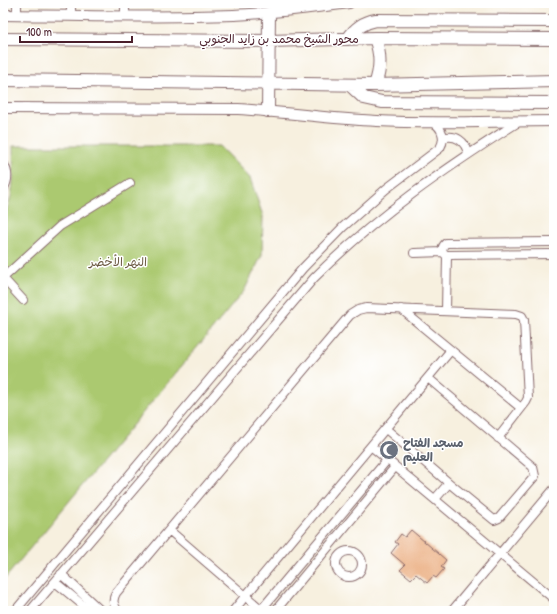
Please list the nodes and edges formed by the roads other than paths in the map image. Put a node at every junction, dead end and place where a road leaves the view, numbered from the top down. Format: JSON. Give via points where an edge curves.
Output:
{"nodes":[{"id":1,"x":17,"y":3,"type":"edge"},
{"id":2,"x":71,"y":3,"type":"edge"},
{"id":3,"x":125,"y":3,"type":"edge"},
{"id":4,"x":349,"y":3,"type":"edge"},
{"id":5,"x":269,"y":13,"type":"junction"},
{"id":6,"x":3,"y":15,"type":"edge"},
{"id":7,"x":17,"y":15,"type":"junction"},
{"id":8,"x":71,"y":16,"type":"junction"},
{"id":9,"x":125,"y":17,"type":"junction"},
{"id":10,"x":554,"y":21,"type":"edge"},
{"id":11,"x":375,"y":38,"type":"junction"},
{"id":12,"x":3,"y":39,"type":"edge"},
{"id":13,"x":348,"y":39,"type":"junction"},
{"id":14,"x":554,"y":39,"type":"edge"},
{"id":15,"x":269,"y":41,"type":"junction"},
{"id":16,"x":3,"y":80,"type":"edge"},
{"id":17,"x":554,"y":81,"type":"edge"},
{"id":18,"x":268,"y":84,"type":"junction"},
{"id":19,"x":350,"y":85,"type":"junction"},
{"id":20,"x":375,"y":85,"type":"junction"},
{"id":21,"x":554,"y":103,"type":"edge"},
{"id":22,"x":3,"y":108,"type":"edge"},
{"id":23,"x":268,"y":111,"type":"junction"},
{"id":24,"x":554,"y":120,"type":"edge"},
{"id":25,"x":521,"y":121,"type":"junction"},
{"id":26,"x":433,"y":122,"type":"junction"},
{"id":27,"x":443,"y":138,"type":"junction"},
{"id":28,"x":468,"y":154,"type":"junction"},
{"id":29,"x":3,"y":163,"type":"edge"},
{"id":30,"x":130,"y":183,"type":"dead end"},
{"id":31,"x":3,"y":189,"type":"edge"},
{"id":32,"x":554,"y":242,"type":"edge"},
{"id":33,"x":414,"y":253,"type":"dead end"},
{"id":34,"x":445,"y":254,"type":"junction"},
{"id":35,"x":554,"y":254,"type":"edge"},
{"id":36,"x":3,"y":278,"type":"edge"},
{"id":37,"x":23,"y":300,"type":"dead end"},
{"id":38,"x":402,"y":309,"type":"junction"},
{"id":39,"x":446,"y":311,"type":"junction"},
{"id":40,"x":451,"y":350,"type":"junction"},
{"id":41,"x":428,"y":378,"type":"junction"},
{"id":42,"x":521,"y":408,"type":"junction"},
{"id":43,"x":386,"y":429,"type":"junction"},
{"id":44,"x":498,"y":438,"type":"junction"},
{"id":45,"x":372,"y":447,"type":"junction"},
{"id":46,"x":387,"y":460,"type":"junction"},
{"id":47,"x":395,"y":467,"type":"junction"},
{"id":48,"x":449,"y":483,"type":"junction"},
{"id":49,"x":554,"y":489,"type":"edge"},
{"id":50,"x":435,"y":500,"type":"junction"},
{"id":51,"x":169,"y":530,"type":"junction"},
{"id":52,"x":318,"y":541,"type":"junction"},
{"id":53,"x":327,"y":548,"type":"junction"},
{"id":54,"x":500,"y":554,"type":"junction"},
{"id":55,"x":338,"y":557,"type":"dead end"},
{"id":56,"x":61,"y":574,"type":"junction"},
{"id":57,"x":55,"y":582,"type":"junction"},
{"id":58,"x":246,"y":596,"type":"junction"},
{"id":59,"x":554,"y":599,"type":"edge"},
{"id":60,"x":261,"y":610,"type":"edge"},
{"id":61,"x":15,"y":611,"type":"edge"},
{"id":62,"x":30,"y":611,"type":"edge"},
{"id":63,"x":90,"y":611,"type":"edge"},
{"id":64,"x":101,"y":611,"type":"edge"},
{"id":65,"x":118,"y":611,"type":"edge"},
{"id":66,"x":233,"y":611,"type":"edge"},
{"id":67,"x":275,"y":611,"type":"edge"},
{"id":68,"x":452,"y":611,"type":"edge"}],
"edges":[{"from":1,"to":7,"type":"street"},
{"from":2,"to":8,"type":"street"},
{"from":3,"to":9,"type":"street"},
{"from":4,"to":5,"type":"main road"},
{"from":5,"to":9,"type":"main road"},
{"from":5,"to":15,"type":"highway"},
{"from":6,"to":7,"type":"main road"},
{"from":7,"to":8,"type":"main road"},
{"from":8,"to":9,"type":"main road"},
{"from":10,"to":13,"type":"highway","via":[[376,20],[360,26]]},
{"from":11,"to":13,"type":"highway","name":"محور الشيخ محمد بن زايد الجنوبي"},
{"from":11,"to":14,"type":"highway","name":"محور الشيخ محمد بن زايد الجنوبي"},
{"from":11,"to":20,"type":"highway","via":[[380,66]]},
{"from":12,"to":15,"type":"highway","name":"محور الشيخ محمد بن زايد الجنوبي"},
{"from":13,"to":15,"type":"highway","name":"محور الشيخ محمد بن زايد الجنوبي"},
{"from":15,"to":18,"type":"highway"},
{"from":16,"to":18,"type":"highway"},
{"from":17,"to":20,"type":"highway"},
{"from":18,"to":19,"type":"highway"},
{"from":18,"to":23,"type":"highway"},
{"from":19,"to":20,"type":"highway"},
{"from":19,"to":21,"type":"highway","via":[[364,98],[382,102]]},
{"from":22,"to":23,"type":"main road"},
{"from":23,"to":26,"type":"main road","via":[[336,119]]},
{"from":24,"to":25,"type":"main road"},
{"from":25,"to":26,"type":"main road"},
{"from":25,"to":28,"type":"street"},
{"from":26,"to":27,"type":"street","via":[[440,129]]},
{"from":27,"to":28,"type":"street","via":[[460,139]]},
{"from":27,"to":61,"type":"street","via":[[440,148],[386,189],[302,268]]},
{"from":28,"to":56,"type":"street","via":[[380,219],[314,278]]},
{"from":29,"to":31,"type":"street","via":[[7,180]]},
{"from":30,"to":36,"type":"street","via":[[60,226]]},
{"from":32,"to":34,"type":"street","via":[[446,243],[442,247]]},
{"from":33,"to":34,"type":"street"},
{"from":34,"to":35,"type":"street"},
{"from":34,"to":39,"type":"street"},
{"from":36,"to":37,"type":"street"},
{"from":38,"to":39,"type":"street"},
{"from":38,"to":40,"type":"street"},
{"from":38,"to":51,"type":"street","via":[[366,308],[350,316]]},
{"from":39,"to":42,"type":"street","via":[[522,316],[528,392],[526,402]]},
{"from":40,"to":41,"type":"street"},
{"from":40,"to":42,"type":"street"},
{"from":41,"to":43,"type":"street"},
{"from":41,"to":44,"type":"street"},
{"from":42,"to":44,"type":"street"},
{"from":43,"to":45,"type":"street"},
{"from":43,"to":48,"type":"street"},
{"from":44,"to":48,"type":"street","via":[[533,467],[535,472],[535,476],[499,518],[494,520]]},
{"from":45,"to":46,"type":"street"},
{"from":45,"to":58,"type":"street"},
{"from":46,"to":47,"type":"street"},
{"from":46,"to":52,"type":"street"},
{"from":47,"to":50,"type":"street"},
{"from":47,"to":53,"type":"street"},
{"from":48,"to":50,"type":"street"},
{"from":49,"to":54,"type":"street"},
{"from":50,"to":54,"type":"street"},
{"from":51,"to":58,"type":"street"},
{"from":51,"to":65,"type":"street","via":[[116,593],[114,604]]},
{"from":52,"to":53,"type":"street"},
{"from":52,"to":60,"type":"street"},
{"from":53,"to":55,"type":"street"},
{"from":53,"to":67,"type":"street"},
{"from":54,"to":59,"type":"street"},
{"from":54,"to":68,"type":"street"},
{"from":56,"to":57,"type":"street"},
{"from":56,"to":64,"type":"street"},
{"from":57,"to":62,"type":"street"},
{"from":57,"to":63,"type":"street"},
{"from":58,"to":60,"type":"street"},
{"from":58,"to":66,"type":"street"}]}
